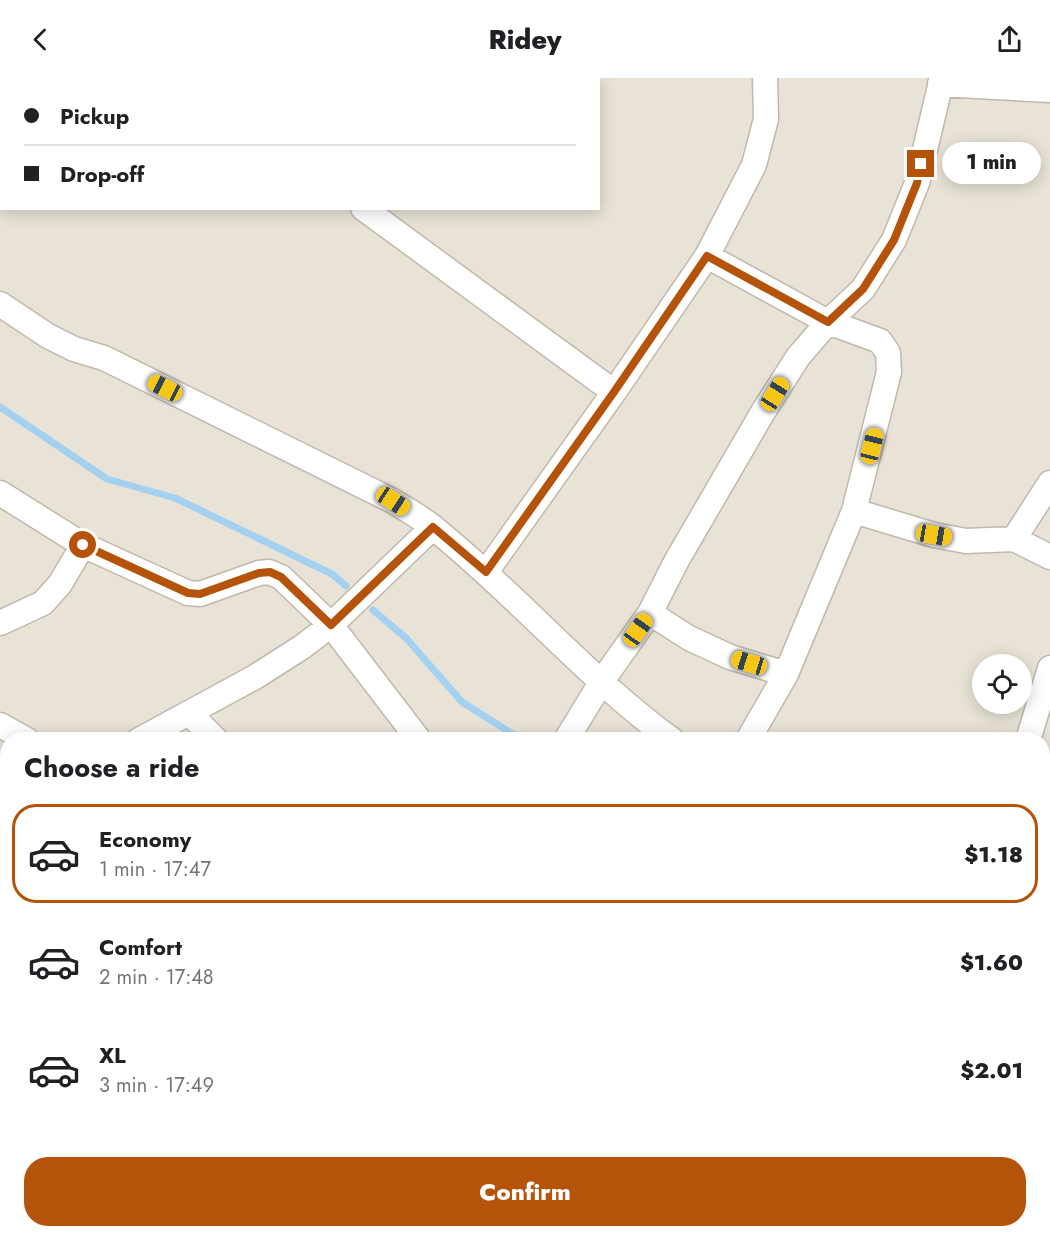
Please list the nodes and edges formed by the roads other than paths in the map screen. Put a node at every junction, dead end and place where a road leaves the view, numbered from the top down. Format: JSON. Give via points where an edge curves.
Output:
{"nodes":[{"id":1,"x":765,"y":78,"type":"edge"},
{"id":2,"x":941,"y":81,"type":"edge"},
{"id":3,"x":1050,"y":90,"type":"edge"},
{"id":4,"x":366,"y":210,"type":"edge"},
{"id":5,"x":707,"y":256,"type":"junction"},
{"id":6,"x":0,"y":304,"type":"edge"},
{"id":7,"x":828,"y":322,"type":"junction"},
{"id":8,"x":614,"y":392,"type":"junction"},
{"id":9,"x":1050,"y":483,"type":"edge"},
{"id":10,"x":0,"y":493,"type":"edge"},
{"id":11,"x":854,"y":511,"type":"junction"},
{"id":12,"x":433,"y":527,"type":"junction"},
{"id":13,"x":1014,"y":539,"type":"junction"},
{"id":14,"x":83,"y":545,"type":"junction"},
{"id":15,"x":1050,"y":557,"type":"edge"},
{"id":16,"x":486,"y":572,"type":"junction"},
{"id":17,"x":650,"y":613,"type":"junction"},
{"id":18,"x":0,"y":622,"type":"edge"},
{"id":19,"x":331,"y":625,"type":"junction"},
{"id":20,"x":1050,"y":668,"type":"edge"},
{"id":21,"x":786,"y":674,"type":"junction"},
{"id":22,"x":602,"y":681,"type":"junction"},
{"id":23,"x":189,"y":713,"type":"junction"},
{"id":24,"x":154,"y":732,"type":"edge"},
{"id":25,"x":208,"y":732,"type":"edge"},
{"id":26,"x":413,"y":732,"type":"edge"},
{"id":27,"x":571,"y":732,"type":"edge"},
{"id":28,"x":663,"y":732,"type":"edge"},
{"id":29,"x":753,"y":732,"type":"edge"},
{"id":30,"x":1030,"y":732,"type":"edge"}],
"edges":[{"from":1,"to":5,"type":"street","via":[[766,119],[754,165]]},
{"from":2,"to":3,"type":"street"},
{"from":2,"to":7,"type":"street","via":[[917,183],[894,240],[863,289]]},
{"from":4,"to":8,"type":"street"},
{"from":5,"to":7,"type":"street"},
{"from":5,"to":8,"type":"street"},
{"from":6,"to":12,"type":"street","via":[[48,336],[104,358],[261,435],[393,501]]},
{"from":7,"to":11,"type":"street","via":[[880,341],[888,353],[890,372]]},
{"from":7,"to":17,"type":"street","via":[[798,357],[763,412]]},
{"from":8,"to":16,"type":"street"},
{"from":9,"to":13,"type":"street"},
{"from":10,"to":14,"type":"street"},
{"from":11,"to":13,"type":"street","via":[[966,541]]},
{"from":11,"to":21,"type":"street"},
{"from":12,"to":16,"type":"street"},
{"from":12,"to":19,"type":"street"},
{"from":13,"to":15,"type":"street"},
{"from":14,"to":18,"type":"street","via":[[60,584],[43,603]]},
{"from":14,"to":19,"type":"street","via":[[188,593],[200,594],[270,572],[281,577]]},
{"from":16,"to":22,"type":"street"},
{"from":17,"to":21,"type":"street","via":[[689,639],[730,657]]},
{"from":17,"to":22,"type":"street"},
{"from":19,"to":23,"type":"street","via":[[255,677]]},
{"from":19,"to":26,"type":"street"},
{"from":20,"to":30,"type":"street"},
{"from":21,"to":29,"type":"street"},
{"from":22,"to":27,"type":"street"},
{"from":22,"to":28,"type":"street"},
{"from":23,"to":24,"type":"street"},
{"from":23,"to":25,"type":"street"}]}
